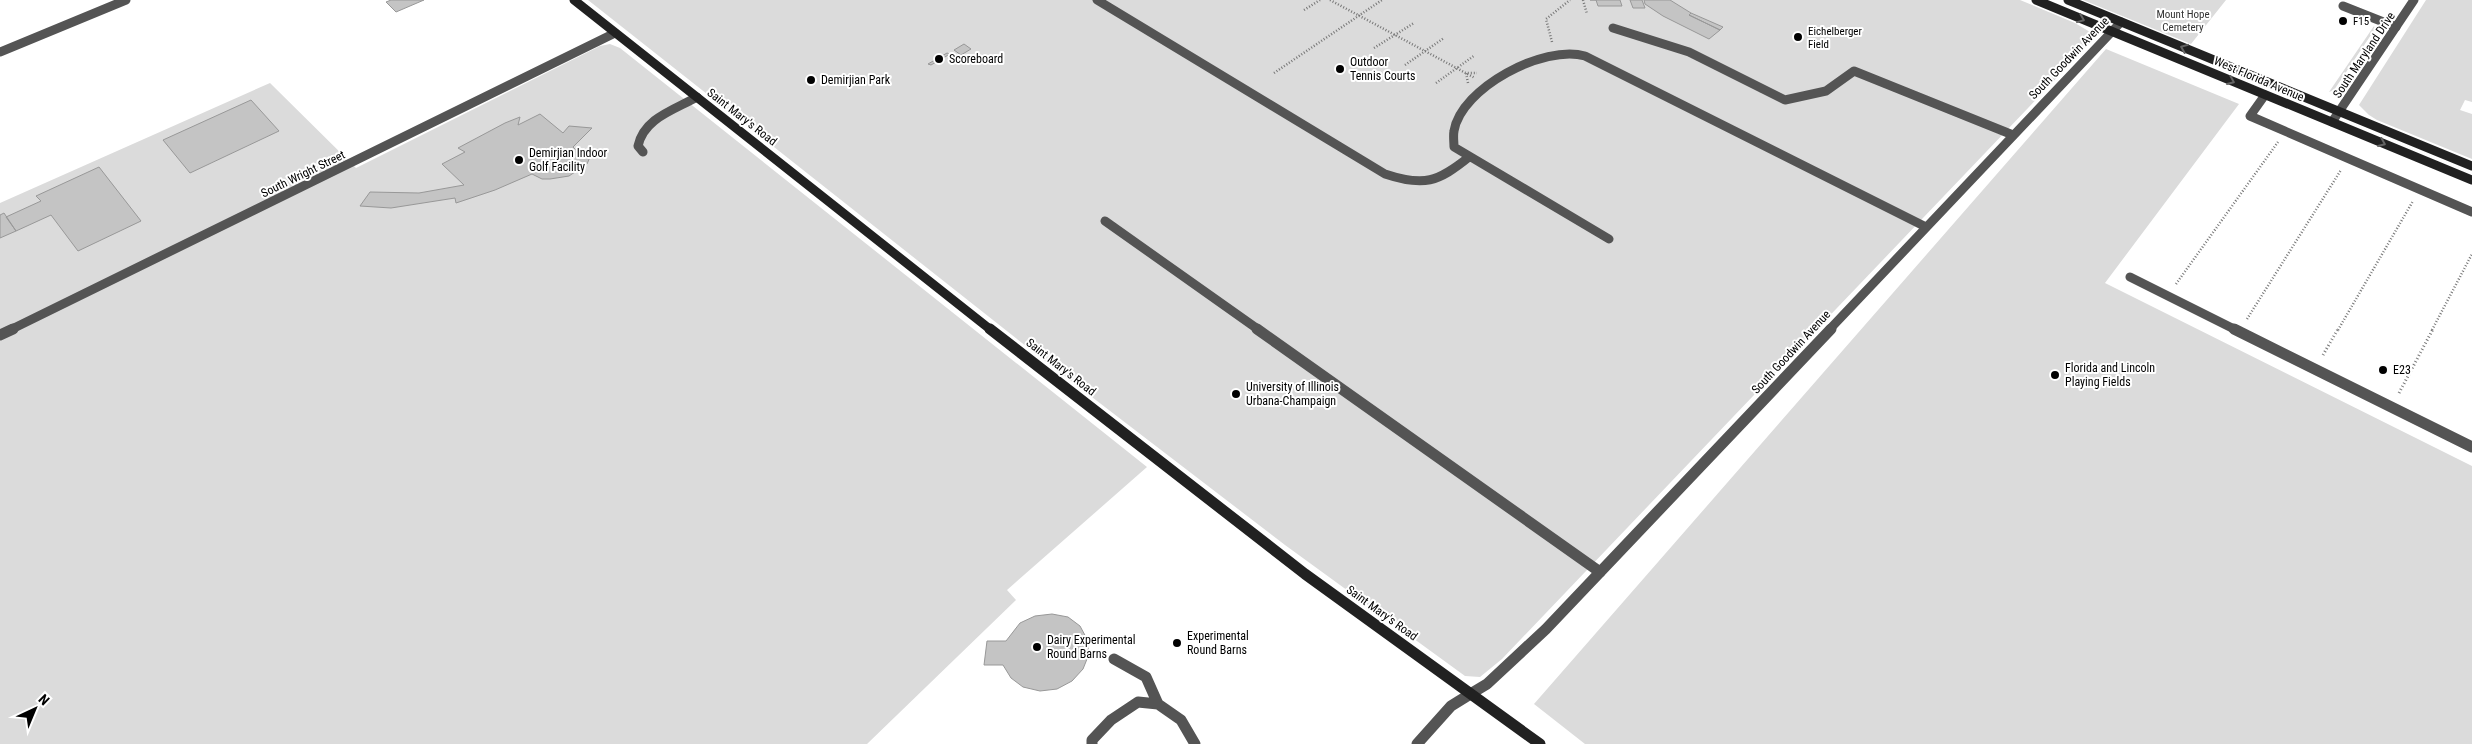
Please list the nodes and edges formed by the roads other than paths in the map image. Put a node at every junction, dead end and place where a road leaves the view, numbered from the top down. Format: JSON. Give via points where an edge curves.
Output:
{"nodes":[{"id":1,"x":126,"y":0,"type":"edge"},
{"id":2,"x":574,"y":0,"type":"edge"},
{"id":3,"x":1097,"y":0,"type":"edge"},
{"id":4,"x":2036,"y":0,"type":"edge"},
{"id":5,"x":2068,"y":0,"type":"edge"},
{"id":6,"x":2414,"y":0,"type":"edge"},
{"id":7,"x":2343,"y":6,"type":"dead end"},
{"id":8,"x":2121,"y":22,"type":"junction"},
{"id":9,"x":2396,"y":27,"type":"junction"},
{"id":10,"x":1613,"y":28,"type":"dead end"},
{"id":11,"x":2112,"y":32,"type":"junction"},
{"id":12,"x":615,"y":33,"type":"junction"},
{"id":13,"x":0,"y":52,"type":"edge"},
{"id":14,"x":2266,"y":95,"type":"junction"},
{"id":15,"x":697,"y":97,"type":"junction"},
{"id":16,"x":2340,"y":111,"type":"junction"},
{"id":17,"x":2332,"y":122,"type":"junction"},
{"id":18,"x":2013,"y":135,"type":"junction"},
{"id":19,"x":642,"y":152,"type":"dead end"},
{"id":20,"x":1469,"y":157,"type":"junction"},
{"id":21,"x":2472,"y":166,"type":"edge"},
{"id":22,"x":2472,"y":180,"type":"edge"},
{"id":23,"x":2472,"y":212,"type":"edge"},
{"id":24,"x":1105,"y":221,"type":"dead end"},
{"id":25,"x":1926,"y":227,"type":"junction"},
{"id":26,"x":1609,"y":239,"type":"dead end"},
{"id":27,"x":2130,"y":277,"type":"dead end"},
{"id":28,"x":0,"y":335,"type":"edge"},
{"id":29,"x":2472,"y":447,"type":"edge"},
{"id":30,"x":1600,"y":572,"type":"junction"},
{"id":31,"x":1114,"y":659,"type":"dead end"},
{"id":32,"x":1472,"y":693,"type":"junction"},
{"id":33,"x":1158,"y":704,"type":"junction"},
{"id":34,"x":1092,"y":744,"type":"edge"},
{"id":35,"x":1195,"y":744,"type":"edge"},
{"id":36,"x":1416,"y":744,"type":"edge"},
{"id":37,"x":1540,"y":744,"type":"edge"}],
"edges":[{"from":1,"to":13,"type":"street"},
{"from":2,"to":12,"type":"street","name":"Saint Mary's Road"},
{"from":3,"to":20,"type":"street","via":[[1385,174],[1405,182],[1427,183],[1448,174]]},
{"from":4,"to":11,"type":"street","name":"West Florida Avenue","one_way":true},
{"from":5,"to":8,"type":"street","name":"West Florida Avenue"},
{"from":6,"to":9,"type":"street","name":"South Maryland Drive"},
{"from":7,"to":9,"type":"street"},
{"from":8,"to":11,"type":"street","name":"South Goodwin Avenue"},
{"from":16,"to":8,"type":"street","name":"West Florida Avenue","one_way":true},
{"from":9,"to":16,"type":"street","name":"South Maryland Drive"},
{"from":10,"to":18,"type":"street","via":[[1689,52],[1785,100],[1826,91],[1854,71]]},
{"from":11,"to":14,"type":"street","name":"West Florida Avenue","one_way":true},
{"from":11,"to":18,"type":"street","name":"South Goodwin Avenue"},
{"from":12,"to":15,"type":"street","name":"Saint Mary's Road"},
{"from":12,"to":28,"type":"street","name":"South Wright Street"},
{"from":14,"to":17,"type":"street","name":"West Florida Avenue"},
{"from":14,"to":23,"type":"street","via":[[2250,116]]},
{"from":15,"to":19,"type":"street","via":[[651,122],[641,133],[638,146]]},
{"from":15,"to":32,"type":"street","name":"Saint Mary's Road","via":[[1305,574]]},
{"from":16,"to":17,"type":"street","name":"South Maryland Drive"},
{"from":16,"to":21,"type":"street","name":"West Florida Avenue"},
{"from":17,"to":22,"type":"street","name":"West Florida Avenue","one_way":true},
{"from":18,"to":25,"type":"street","name":"South Goodwin Avenue"},
{"from":20,"to":25,"type":"street","via":[[1454,147],[1451,138],[1456,122],[1469,103],[1489,86],[1536,59],[1559,53],[1576,53]]},
{"from":20,"to":26,"type":"street"},
{"from":24,"to":30,"type":"street"},
{"from":25,"to":30,"type":"street","name":"South Goodwin Avenue"},
{"from":27,"to":29,"type":"street"},
{"from":30,"to":32,"type":"street","name":"South Goodwin Avenue","via":[[1546,629],[1487,684]]},
{"from":31,"to":33,"type":"street","via":[[1146,677]]},
{"from":32,"to":36,"type":"street","name":"South Goodwin Avenue","via":[[1451,706]]},
{"from":32,"to":37,"type":"street","name":"Saint Mary's Road"},
{"from":33,"to":34,"type":"street","via":[[1138,702],[1110,720]]},
{"from":33,"to":35,"type":"street","via":[[1174,711],[1190,729]]}]}
